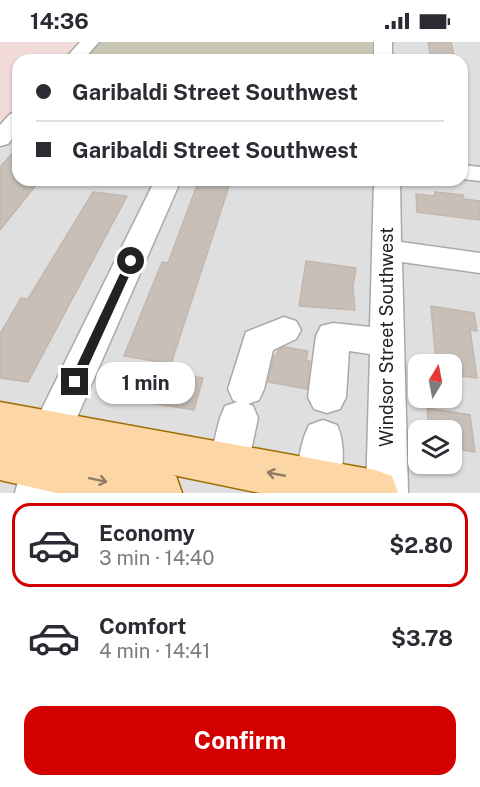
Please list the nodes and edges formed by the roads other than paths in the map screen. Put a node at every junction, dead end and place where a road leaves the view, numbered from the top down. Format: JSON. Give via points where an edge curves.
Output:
{"nodes":[{"id":1,"x":90,"y":42,"type":"edge"},
{"id":2,"x":79,"y":54,"type":"edge"},
{"id":3,"x":165,"y":186,"type":"edge"},
{"id":4,"x":387,"y":186,"type":"edge"},
{"id":5,"x":387,"y":250,"type":"junction"},
{"id":6,"x":480,"y":264,"type":"edge"},
{"id":7,"x":284,"y":330,"type":"dead end"},
{"id":8,"x":387,"y":343,"type":"junction"},
{"id":9,"x":327,"y":397,"type":"dead end"},
{"id":10,"x":0,"y":421,"type":"edge"},
{"id":11,"x":323,"y":438,"type":"dead end"},
{"id":12,"x":0,"y":459,"type":"edge"},
{"id":13,"x":43,"y":464,"type":"edge"},
{"id":14,"x":228,"y":465,"type":"junction"},
{"id":15,"x":319,"y":482,"type":"junction"},
{"id":16,"x":159,"y":493,"type":"edge"},
{"id":17,"x":375,"y":493,"type":"edge"},
{"id":18,"x":387,"y":493,"type":"edge"}],
"edges":[{"from":1,"to":2,"type":"street"},
{"from":3,"to":13,"type":"street"},
{"from":4,"to":5,"type":"street","name":"Windsor Street Southwest"},
{"from":5,"to":6,"type":"street"},
{"from":5,"to":8,"type":"street","name":"Windsor Street Southwest"},
{"from":7,"to":14,"type":"street","via":[[258,342]]},
{"from":8,"to":9,"type":"street","via":[[338,337]]},
{"from":8,"to":18,"type":"street","name":"Windsor Street Southwest"},
{"from":10,"to":13,"type":"main road"},
{"from":11,"to":15,"type":"street"},
{"from":12,"to":13,"type":"main road"},
{"from":13,"to":14,"type":"main road"},
{"from":13,"to":16,"type":"main road","one_way":true},
{"from":15,"to":14,"type":"main road","one_way":true},
{"from":15,"to":17,"type":"main road"}]}
